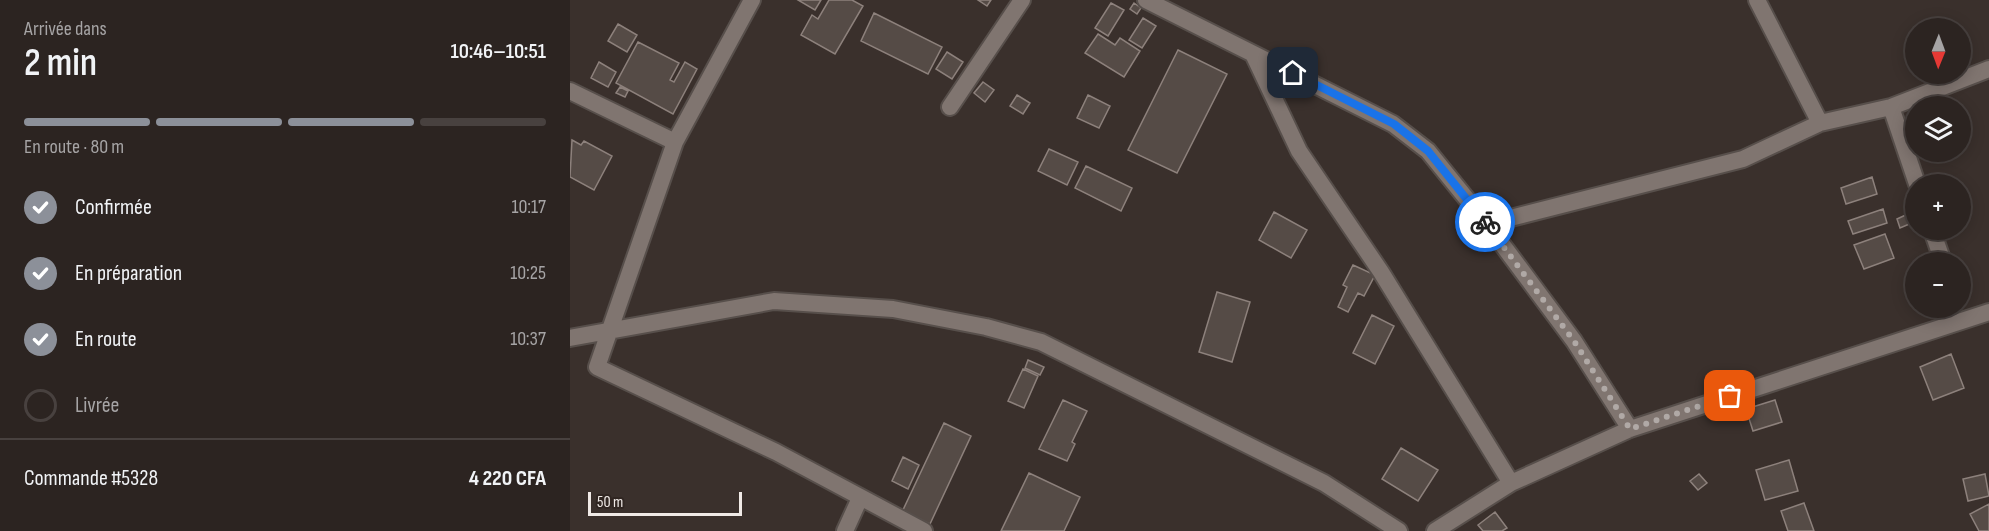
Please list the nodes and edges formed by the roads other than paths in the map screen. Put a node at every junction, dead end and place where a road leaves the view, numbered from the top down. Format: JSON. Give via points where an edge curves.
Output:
{"nodes":[{"id":1,"x":752,"y":0,"type":"edge"},
{"id":2,"x":1022,"y":0,"type":"edge"},
{"id":3,"x":1146,"y":0,"type":"edge"},
{"id":4,"x":1757,"y":0,"type":"edge"},
{"id":5,"x":1254,"y":56,"type":"junction"},
{"id":6,"x":1989,"y":69,"type":"edge"},
{"id":7,"x":570,"y":91,"type":"edge"},
{"id":8,"x":950,"y":107,"type":"dead end"},
{"id":9,"x":1891,"y":107,"type":"junction"},
{"id":10,"x":1820,"y":123,"type":"junction"},
{"id":11,"x":675,"y":142,"type":"junction"},
{"id":12,"x":1914,"y":174,"type":"edge"},
{"id":13,"x":1487,"y":224,"type":"junction"},
{"id":14,"x":1989,"y":312,"type":"edge"},
{"id":15,"x":1971,"y":313,"type":"edge"},
{"id":16,"x":1946,"y":318,"type":"edge"},
{"id":17,"x":608,"y":330,"type":"junction"},
{"id":18,"x":570,"y":338,"type":"edge"},
{"id":19,"x":1630,"y":429,"type":"junction"},
{"id":20,"x":1511,"y":483,"type":"junction"},
{"id":21,"x":860,"y":498,"type":"junction"},
{"id":22,"x":845,"y":531,"type":"edge"},
{"id":23,"x":924,"y":531,"type":"edge"},
{"id":24,"x":1399,"y":531,"type":"edge"},
{"id":25,"x":1436,"y":531,"type":"edge"}],
"edges":[{"from":1,"to":11,"type":"street"},
{"from":2,"to":8,"type":"street"},
{"from":3,"to":5,"type":"street"},
{"from":4,"to":10,"type":"street"},
{"from":5,"to":13,"type":"street","via":[[1394,124],[1428,151]]},
{"from":5,"to":20,"type":"street","via":[[1299,151],[1381,272]]},
{"from":6,"to":9,"type":"street"},
{"from":7,"to":11,"type":"street"},
{"from":9,"to":10,"type":"street"},
{"from":9,"to":12,"type":"street"},
{"from":10,"to":13,"type":"street","via":[[1743,159]]},
{"from":11,"to":17,"type":"street"},
{"from":13,"to":19,"type":"street","via":[[1574,341]]},
{"from":14,"to":15,"type":"street"},
{"from":16,"to":19,"type":"street"},
{"from":17,"to":18,"type":"street"},
{"from":17,"to":21,"type":"street","via":[[597,367],[776,452]]},
{"from":17,"to":24,"type":"street","via":[[774,301],[893,309],[986,327],[1041,342],[1324,483]]},
{"from":19,"to":20,"type":"street"},
{"from":20,"to":25,"type":"street"},
{"from":21,"to":22,"type":"street"},
{"from":21,"to":23,"type":"street"}]}
